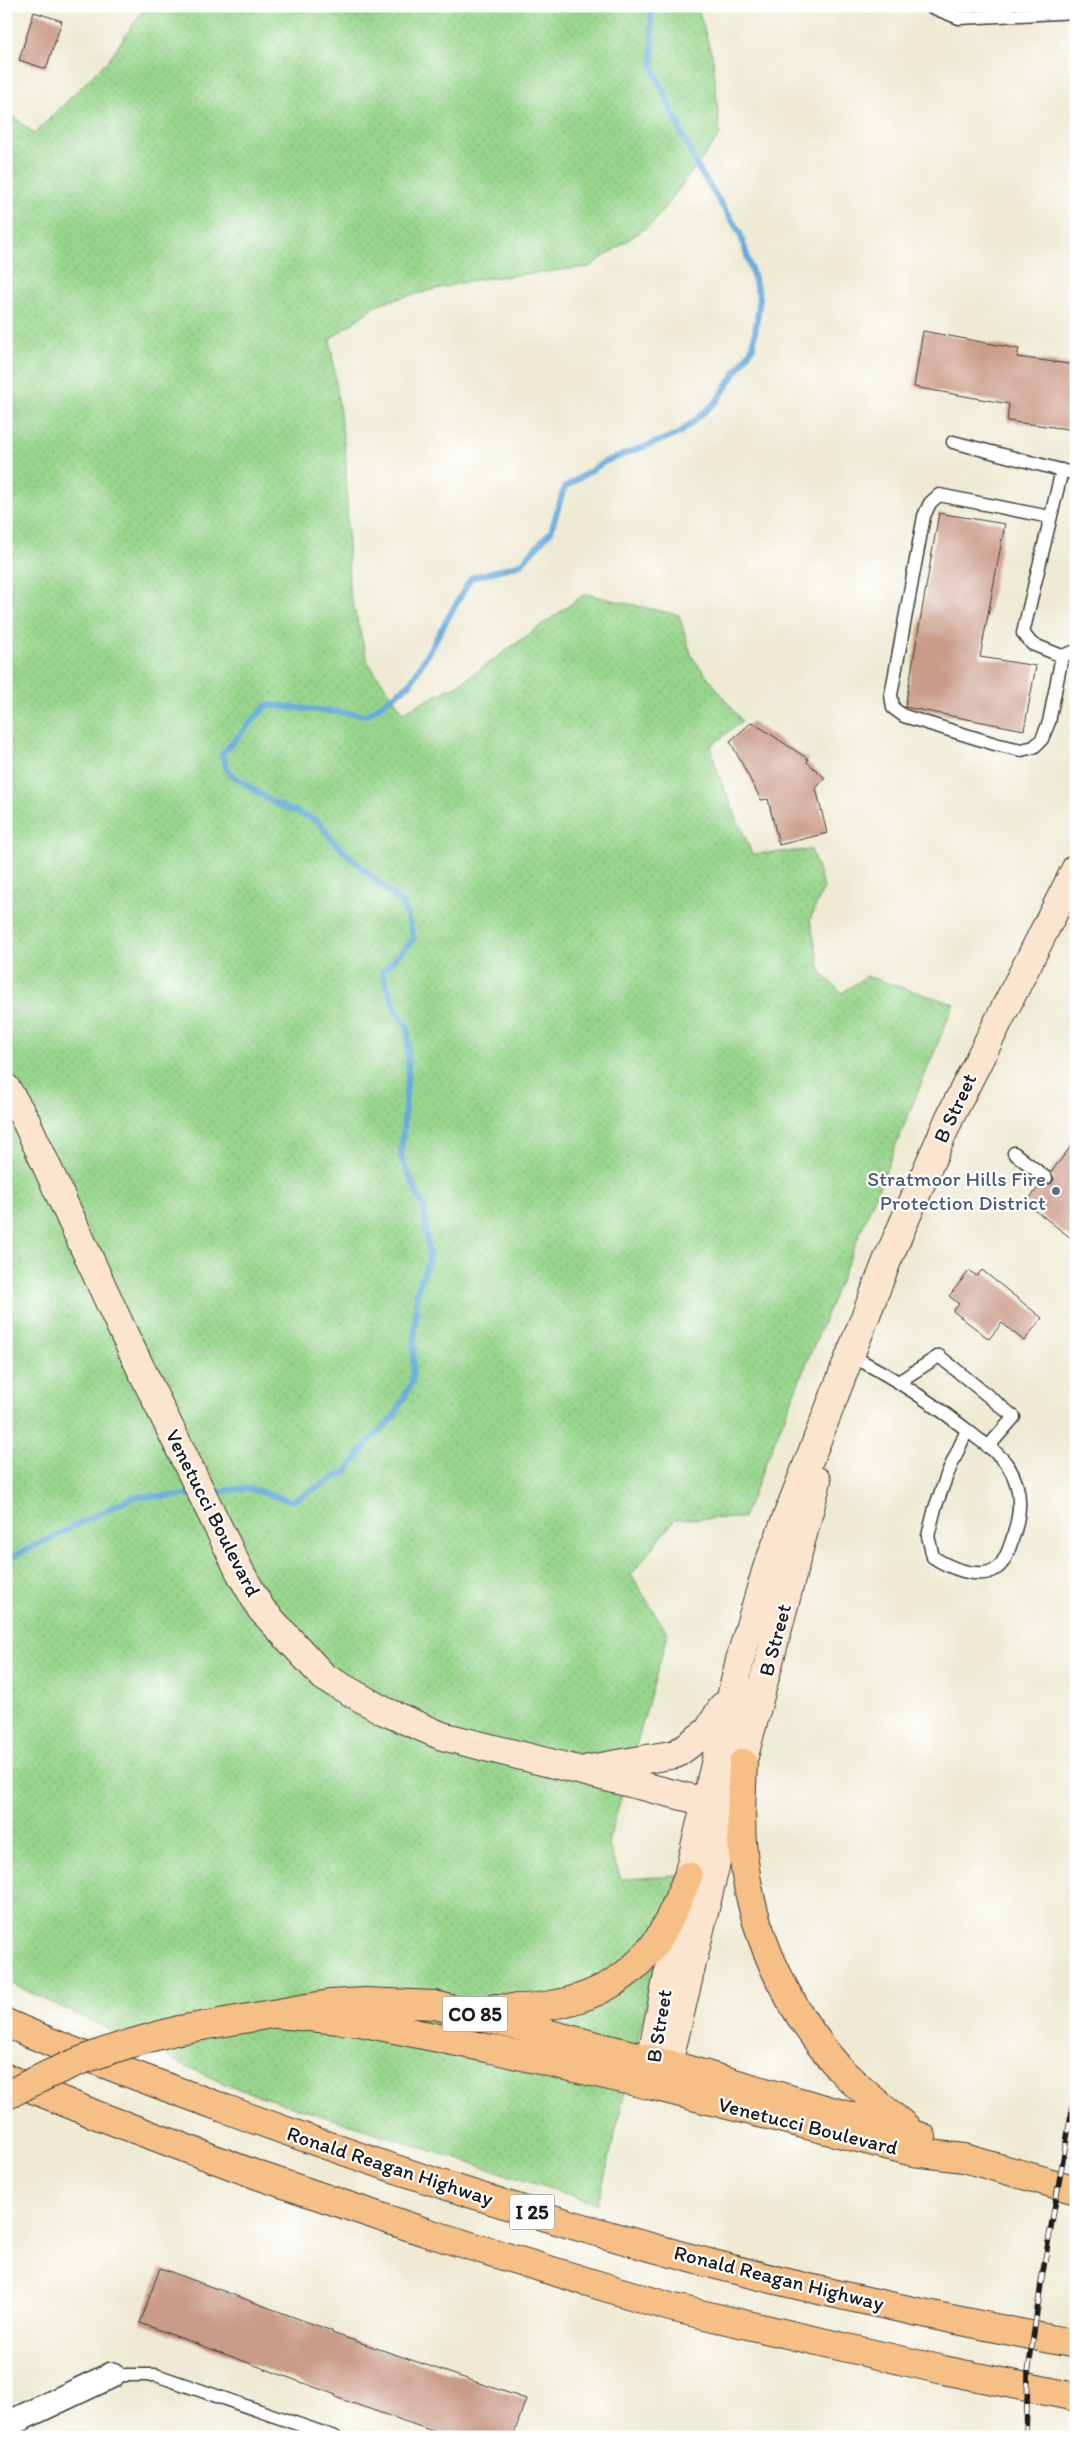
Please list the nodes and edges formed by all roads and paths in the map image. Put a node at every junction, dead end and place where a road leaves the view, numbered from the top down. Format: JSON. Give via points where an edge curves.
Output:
{"nodes":[{"id":1,"x":928,"y":6,"type":"edge"},
{"id":2,"x":1076,"y":12,"type":"edge"},
{"id":3,"x":953,"y":442,"type":"dead end"},
{"id":4,"x":1062,"y":470,"type":"junction"},
{"id":5,"x":1076,"y":474,"type":"edge"},
{"id":6,"x":1050,"y":517,"type":"junction"},
{"id":7,"x":1076,"y":651,"type":"edge"},
{"id":8,"x":1062,"y":656,"type":"junction"},
{"id":9,"x":1076,"y":868,"type":"edge"},
{"id":10,"x":6,"y":1088,"type":"edge"},
{"id":11,"x":1014,"y":1153,"type":"dead end"},
{"id":12,"x":1046,"y":1178,"type":"dead end"},
{"id":13,"x":850,"y":1355,"type":"junction"},
{"id":14,"x":900,"y":1381,"type":"junction"},
{"id":15,"x":968,"y":1430,"type":"junction"},
{"id":16,"x":988,"y":1447,"type":"junction"},
{"id":17,"x":733,"y":1690,"type":"junction"},
{"id":18,"x":743,"y":1762,"type":"junction"},
{"id":19,"x":579,"y":1770,"type":"junction"},
{"id":20,"x":706,"y":1802,"type":"junction"},
{"id":21,"x":688,"y":1876,"type":"junction"},
{"id":22,"x":435,"y":2005,"type":"junction"},
{"id":23,"x":278,"y":2014,"type":"junction"},
{"id":24,"x":6,"y":2023,"type":"edge"},
{"id":25,"x":660,"y":2061,"type":"junction"},
{"id":26,"x":6,"y":2078,"type":"edge"},
{"id":27,"x":653,"y":2086,"type":"junction"},
{"id":28,"x":6,"y":2096,"type":"edge"},
{"id":29,"x":915,"y":2134,"type":"junction"},
{"id":30,"x":964,"y":2158,"type":"junction"},
{"id":31,"x":1076,"y":2190,"type":"edge"},
{"id":32,"x":1076,"y":2344,"type":"edge"},
{"id":33,"x":112,"y":2375,"type":"joint"},
{"id":34,"x":1076,"y":2397,"type":"edge"},
{"id":35,"x":6,"y":2425,"type":"edge"},
{"id":36,"x":335,"y":2437,"type":"edge"}],
"edges":[{"from":1,"to":2,"type":"lane","via":[[959,18]]},
{"from":3,"to":4,"type":"lane"},
{"from":4,"to":5,"type":"lane"},
{"from":4,"to":6,"type":"lane"},
{"from":6,"to":8,"type":"lane","via":[[1023,633],[1032,644]]},
{"from":6,"to":8,"type":"lane","via":[[939,496],[930,503],[917,547],[891,695],[893,708],[904,716],[995,744],[1021,750],[1034,747],[1042,739],[1049,722]]},
{"from":7,"to":8,"type":"lane"},
{"from":9,"to":13,"type":"main road","name":"B Street","via":[[950,1117]]},
{"from":10,"to":19,"type":"main road","name":"Venetucci Boulevard","via":[[25,1119],[124,1334],[261,1609],[324,1677],[384,1712],[442,1736]]},
{"from":11,"to":12,"type":"lane"},
{"from":13,"to":14,"type":"lane"},
{"from":13,"to":17,"type":"main road","name":"B Street","via":[[767,1568]]},
{"from":13,"to":18,"type":"main road","name":"B Street"},
{"from":14,"to":15,"type":"lane"},
{"from":14,"to":16,"type":"lane","via":[[939,1356],[1014,1417]]},
{"from":15,"to":16,"type":"lane"},
{"from":15,"to":16,"type":"lane","via":[[947,1475],[928,1536],[933,1557],[945,1565],[968,1572],[986,1573],[997,1568],[1005,1558],[1020,1513],[1018,1488],[1009,1467]]},
{"from":17,"to":19,"type":"main road","name":"Venetucci Boulevard","via":[[708,1731],[676,1754]]},
{"from":17,"to":20,"type":"main road","name":"B Street"},
{"from":18,"to":25,"type":"main road","name":"B Street"},
{"from":18,"to":29,"type":"main road","via":[[741,1824],[746,1876],[753,1909],[774,1968],[804,2023],[841,2069]]},
{"from":19,"to":20,"type":"main road","name":"Venetucci Boulevard"},
{"from":20,"to":21,"type":"main road","name":"B Street"},
{"from":21,"to":22,"type":"main road","via":[[669,1920],[648,1953],[597,1993],[573,2002],[524,2009]]},
{"from":21,"to":25,"type":"main road","name":"B Street"},
{"from":22,"to":23,"type":"main road","number":"CO 85","via":[[330,2004]]},
{"from":22,"to":25,"type":"main road","number":"CO 85"},
{"from":23,"to":27,"type":"main road","number":"CO 85","via":[[360,2022]]},
{"from":23,"to":28,"type":"main road","number":"CO 85","bridge":true,"via":[[179,2030],[106,2050],[68,2064]]},
{"from":24,"to":32,"type":"main road","name":"Ronald Reagan Highway","number":"I 25","via":[[338,2150],[559,2221],[783,2281],[941,2318]]},
{"from":25,"to":27,"type":"main road","name":"B Street"},
{"from":25,"to":29,"type":"main road","name":"Venetucci Boulevard","number":"CO 85"},
{"from":26,"to":34,"type":"main road","number":"I 25","via":[[257,2175],[425,2232],[670,2307]]},
{"from":27,"to":30,"type":"main road","name":"Venetucci Boulevard","number":"CO 85","via":[[913,2152]]},
{"from":29,"to":30,"type":"main road","name":"Venetucci Boulevard","number":"CO 85"},
{"from":30,"to":31,"type":"main road","name":"Venetucci Boulevard"},
{"from":33,"to":35,"type":"street"},
{"from":33,"to":36,"type":"lane","via":[[156,2375]]}]}
